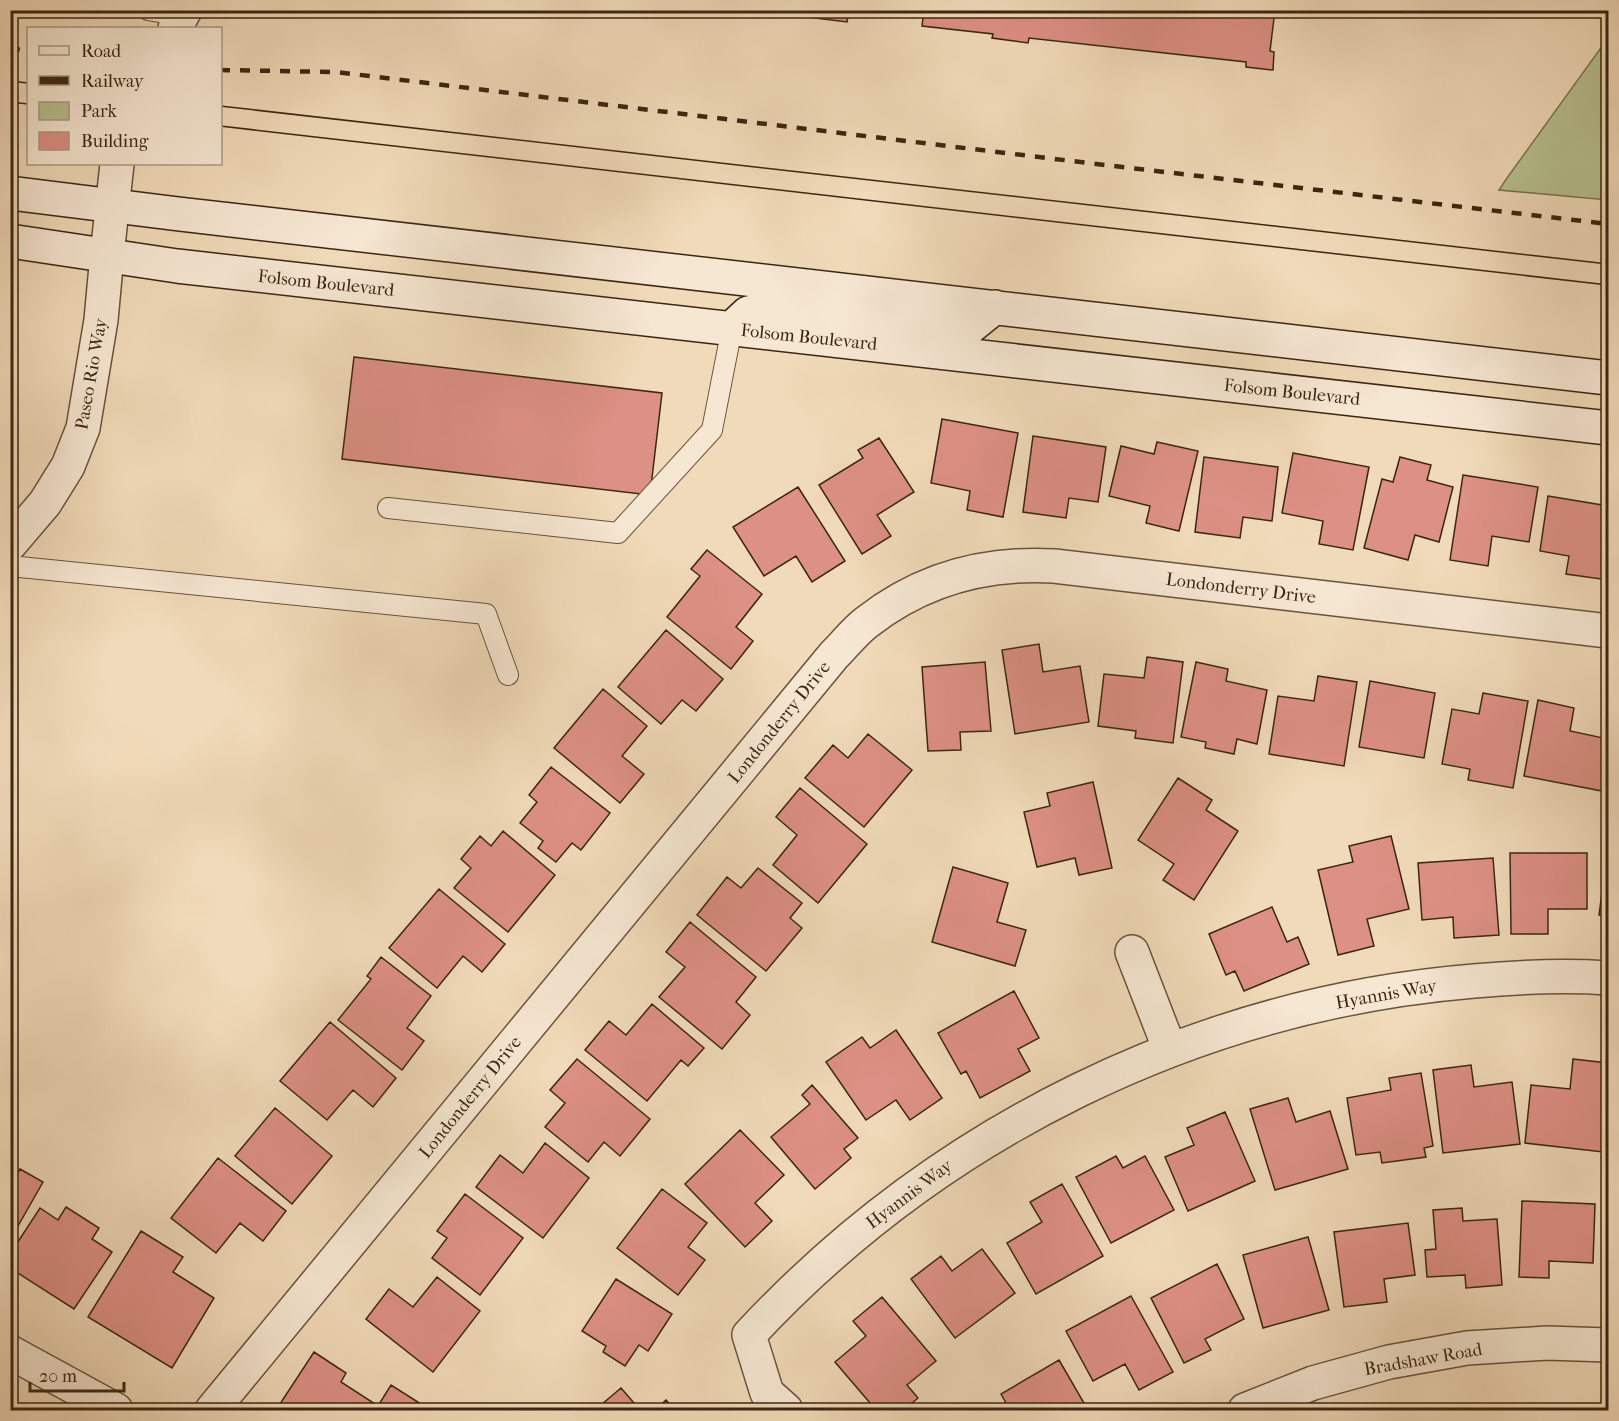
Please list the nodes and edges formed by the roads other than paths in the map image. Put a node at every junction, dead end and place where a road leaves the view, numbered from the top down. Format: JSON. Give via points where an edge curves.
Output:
{"nodes":[{"id":1,"x":148,"y":10,"type":"edge"},
{"id":2,"x":180,"y":18,"type":"edge"},
{"id":3,"x":117,"y":165,"type":"edge"},
{"id":4,"x":10,"y":193,"type":"edge"},
{"id":5,"x":112,"y":205,"type":"junction"},
{"id":6,"x":10,"y":241,"type":"edge"},
{"id":7,"x":106,"y":255,"type":"junction"},
{"id":8,"x":995,"y":308,"type":"junction"},
{"id":9,"x":732,"y":328,"type":"junction"},
{"id":10,"x":1608,"y":378,"type":"edge"},
{"id":11,"x":1608,"y":428,"type":"edge"},
{"id":12,"x":388,"y":508,"type":"dead end"},
{"id":13,"x":10,"y":544,"type":"edge"},
{"id":14,"x":10,"y":566,"type":"edge"},
{"id":15,"x":1608,"y":631,"type":"edge"},
{"id":16,"x":508,"y":675,"type":"dead end"},
{"id":17,"x":1132,"y":952,"type":"dead end"},
{"id":18,"x":1608,"y":978,"type":"edge"},
{"id":19,"x":1170,"y":1050,"type":"junction"},
{"id":20,"x":1608,"y":1345,"type":"edge"},
{"id":21,"x":10,"y":1352,"type":"edge"},
{"id":22,"x":116,"y":1410,"type":"edge"},
{"id":23,"x":212,"y":1410,"type":"edge"},
{"id":24,"x":786,"y":1410,"type":"edge"},
{"id":25,"x":1245,"y":1410,"type":"edge"}],
"edges":[{"from":1,"to":2,"type":"lane"},
{"from":3,"to":5,"type":"street","name":"Paseo Rio Way"},
{"from":4,"to":5,"type":"street"},
{"from":5,"to":7,"type":"street","name":"Paseo Rio Way"},
{"from":5,"to":8,"type":"street"},
{"from":6,"to":7,"type":"street","name":"Folsom Boulevard"},
{"from":7,"to":9,"type":"street","name":"Folsom Boulevard"},
{"from":7,"to":13,"type":"street","name":"Paseo Rio Way","via":[[101,320],[83,428],[68,466],[45,503]]},
{"from":8,"to":9,"type":"street","via":[[969,328],[785,308],[748,313]]},
{"from":8,"to":10,"type":"street"},
{"from":9,"to":11,"type":"street","name":"Folsom Boulevard"},
{"from":9,"to":12,"type":"lane","via":[[712,430],[618,533]]},
{"from":14,"to":16,"type":"lane","via":[[486,614]]},
{"from":15,"to":23,"type":"street","name":"Londonderry Drive","via":[[1054,566],[987,568],[944,579],[903,598],[866,622],[834,655]]},
{"from":17,"to":19,"type":"street"},
{"from":18,"to":19,"type":"street","name":"Hyannis Way","via":[[1516,978],[1438,984],[1361,996],[1276,1015]]},
{"from":19,"to":24,"type":"street","name":"Hyannis Way","via":[[1042,1108],[952,1161],[889,1206],[773,1309],[749,1335],[767,1393]]},
{"from":20,"to":25,"type":"street","name":"Bradshaw Road","via":[[1547,1343],[1467,1348],[1389,1362],[1313,1383]]},
{"from":21,"to":22,"type":"street"}]}
